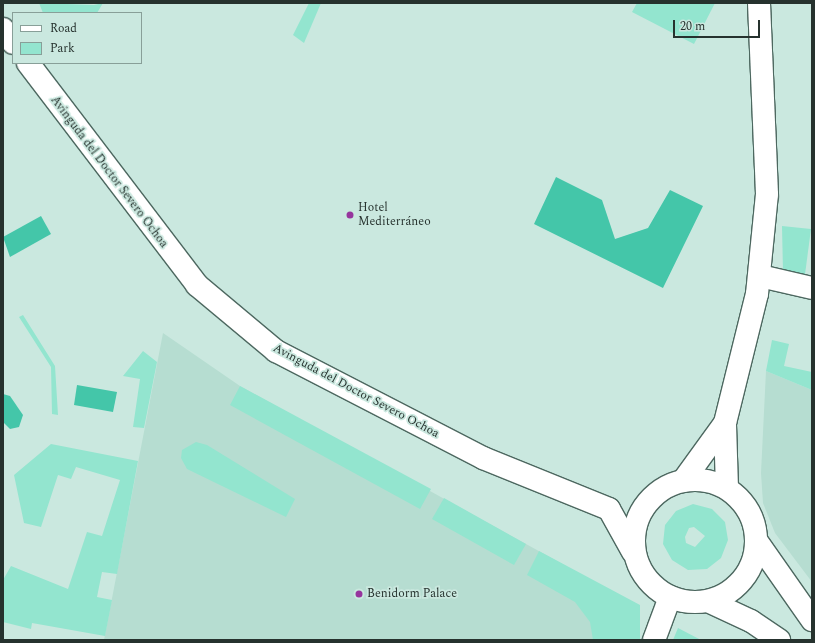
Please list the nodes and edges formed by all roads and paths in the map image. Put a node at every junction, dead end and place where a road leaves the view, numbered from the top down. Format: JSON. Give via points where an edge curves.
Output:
{"nodes":[{"id":1,"x":759,"y":3,"type":"edge"},
{"id":2,"x":3,"y":29,"type":"edge"},
{"id":3,"x":12,"y":41,"type":"edge"},
{"id":4,"x":29,"y":64,"type":"edge"},
{"id":5,"x":760,"y":276,"type":"junction"},
{"id":6,"x":812,"y":288,"type":"edge"},
{"id":7,"x":725,"y":423,"type":"junction"},
{"id":8,"x":682,"y":481,"type":"junction"},
{"id":9,"x":727,"y":488,"type":"junction"},
{"id":10,"x":651,"y":496,"type":"junction"},
{"id":11,"x":609,"y":509,"type":"junction"},
{"id":12,"x":756,"y":540,"type":"junction"},
{"id":13,"x":633,"y":552,"type":"junction"},
{"id":14,"x":670,"y":597,"type":"junction"},
{"id":15,"x":710,"y":602,"type":"junction"},
{"id":16,"x":812,"y":620,"type":"edge"},
{"id":17,"x":654,"y":640,"type":"edge"},
{"id":18,"x":779,"y":640,"type":"edge"}],
"edges":[{"from":1,"to":5,"type":"street","via":[[767,194]]},
{"from":2,"to":3,"type":"street"},
{"from":4,"to":11,"type":"street","name":"Avinguda del Doctor Severo Ochoa","via":[[197,285],[276,351],[483,458]]},
{"from":5,"to":6,"type":"street"},
{"from":5,"to":7,"type":"street"},
{"from":7,"to":8,"type":"street"},
{"from":7,"to":9,"type":"street"},
{"from":8,"to":9,"type":"street","via":[[708,480]]},
{"from":8,"to":10,"type":"street"},
{"from":9,"to":12,"type":"street","via":[[742,502],[753,520]]},
{"from":10,"to":11,"type":"street"},
{"from":10,"to":13,"type":"street","via":[[639,513],[633,532]]},
{"from":11,"to":13,"type":"street"},
{"from":12,"to":15,"type":"street","via":[[753,561],[744,579],[729,593]]},
{"from":12,"to":16,"type":"street"},
{"from":13,"to":14,"type":"street","via":[[641,572],[653,587]]},
{"from":14,"to":15,"type":"street","via":[[690,603]]},
{"from":14,"to":17,"type":"street"},
{"from":15,"to":18,"type":"street","via":[[751,621]]}]}
